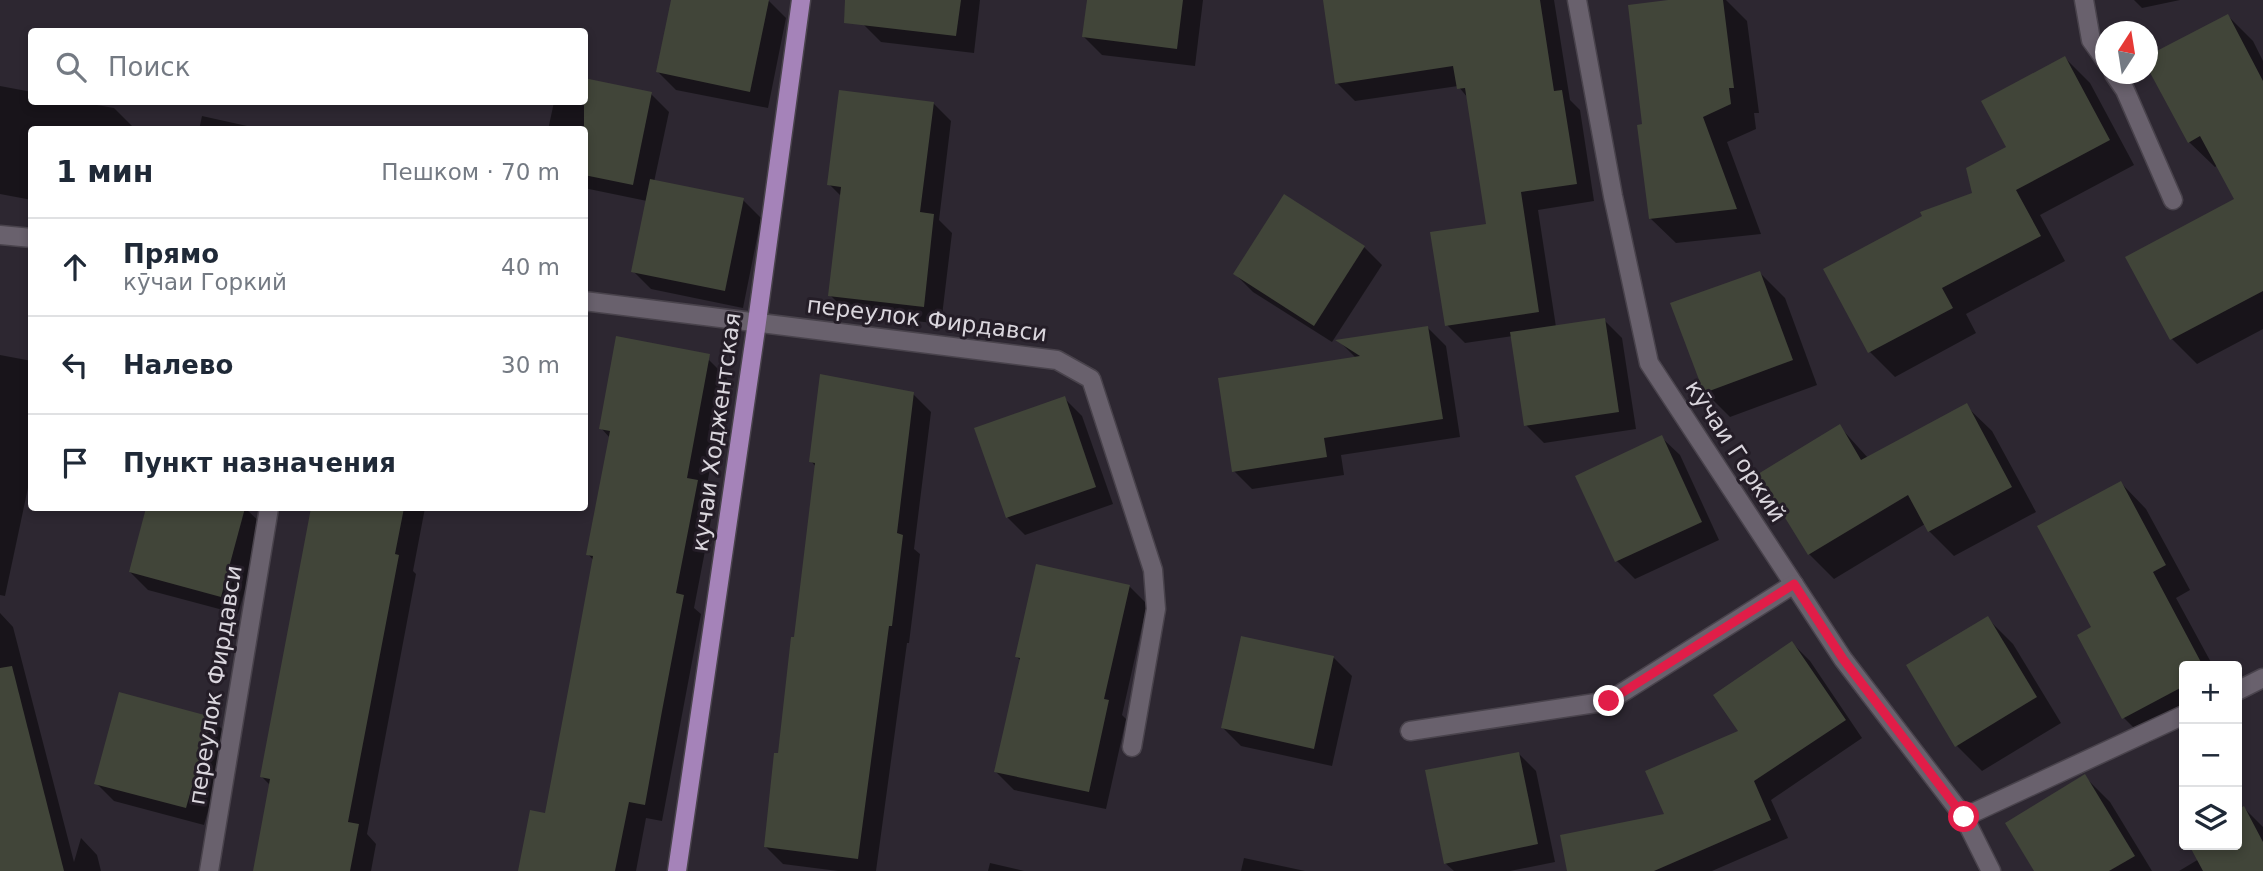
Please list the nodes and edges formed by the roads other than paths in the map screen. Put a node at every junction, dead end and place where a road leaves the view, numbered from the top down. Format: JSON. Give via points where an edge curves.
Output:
{"nodes":[{"id":1,"x":801,"y":0,"type":"edge"},
{"id":2,"x":1577,"y":0,"type":"edge"},
{"id":3,"x":2084,"y":0,"type":"edge"},
{"id":4,"x":2095,"y":46,"type":"edge"},
{"id":5,"x":2121,"y":84,"type":"edge"},
{"id":6,"x":2173,"y":200,"type":"dead end"},
{"id":7,"x":0,"y":235,"type":"edge"},
{"id":8,"x":28,"y":238,"type":"edge"},
{"id":9,"x":588,"y":301,"type":"edge"},
{"id":10,"x":757,"y":322,"type":"junction"},
{"id":11,"x":269,"y":511,"type":"edge"},
{"id":12,"x":1794,"y":584,"type":"junction"},
{"id":13,"x":2263,"y":678,"type":"edge"},
{"id":14,"x":2242,"y":688,"type":"edge"},
{"id":15,"x":2179,"y":717,"type":"edge"},
{"id":16,"x":1410,"y":731,"type":"dead end"},
{"id":17,"x":1132,"y":747,"type":"dead end"},
{"id":18,"x":1964,"y":817,"type":"junction"},
{"id":19,"x":209,"y":871,"type":"edge"},
{"id":20,"x":677,"y":871,"type":"edge"},
{"id":21,"x":1991,"y":871,"type":"edge"}],
"edges":[{"from":1,"to":10,"type":"main road","name":"кучаи Ходжентская"},
{"from":2,"to":12,"type":"street","name":"кӯчаи Горкий","via":[[1649,363]]},
{"from":3,"to":4,"type":"street"},
{"from":5,"to":6,"type":"street"},
{"from":7,"to":8,"type":"street"},
{"from":9,"to":10,"type":"street","name":"переулок Фирдавси"},
{"from":10,"to":17,"type":"street","name":"переулок Фирдавси","via":[[1057,360],[1091,379],[1153,570],[1156,610]]},
{"from":10,"to":20,"type":"main road","name":"кучаи Ходжентская"},
{"from":11,"to":19,"type":"street","name":"переулок Фирдавси"},
{"from":12,"to":16,"type":"street","via":[[1609,701]]},
{"from":12,"to":18,"type":"street","name":"кӯчаи Горкий","via":[[1843,659]]},
{"from":13,"to":14,"type":"street"},
{"from":15,"to":18,"type":"street"},
{"from":18,"to":21,"type":"street","name":"кӯчаи Горкий"}]}
